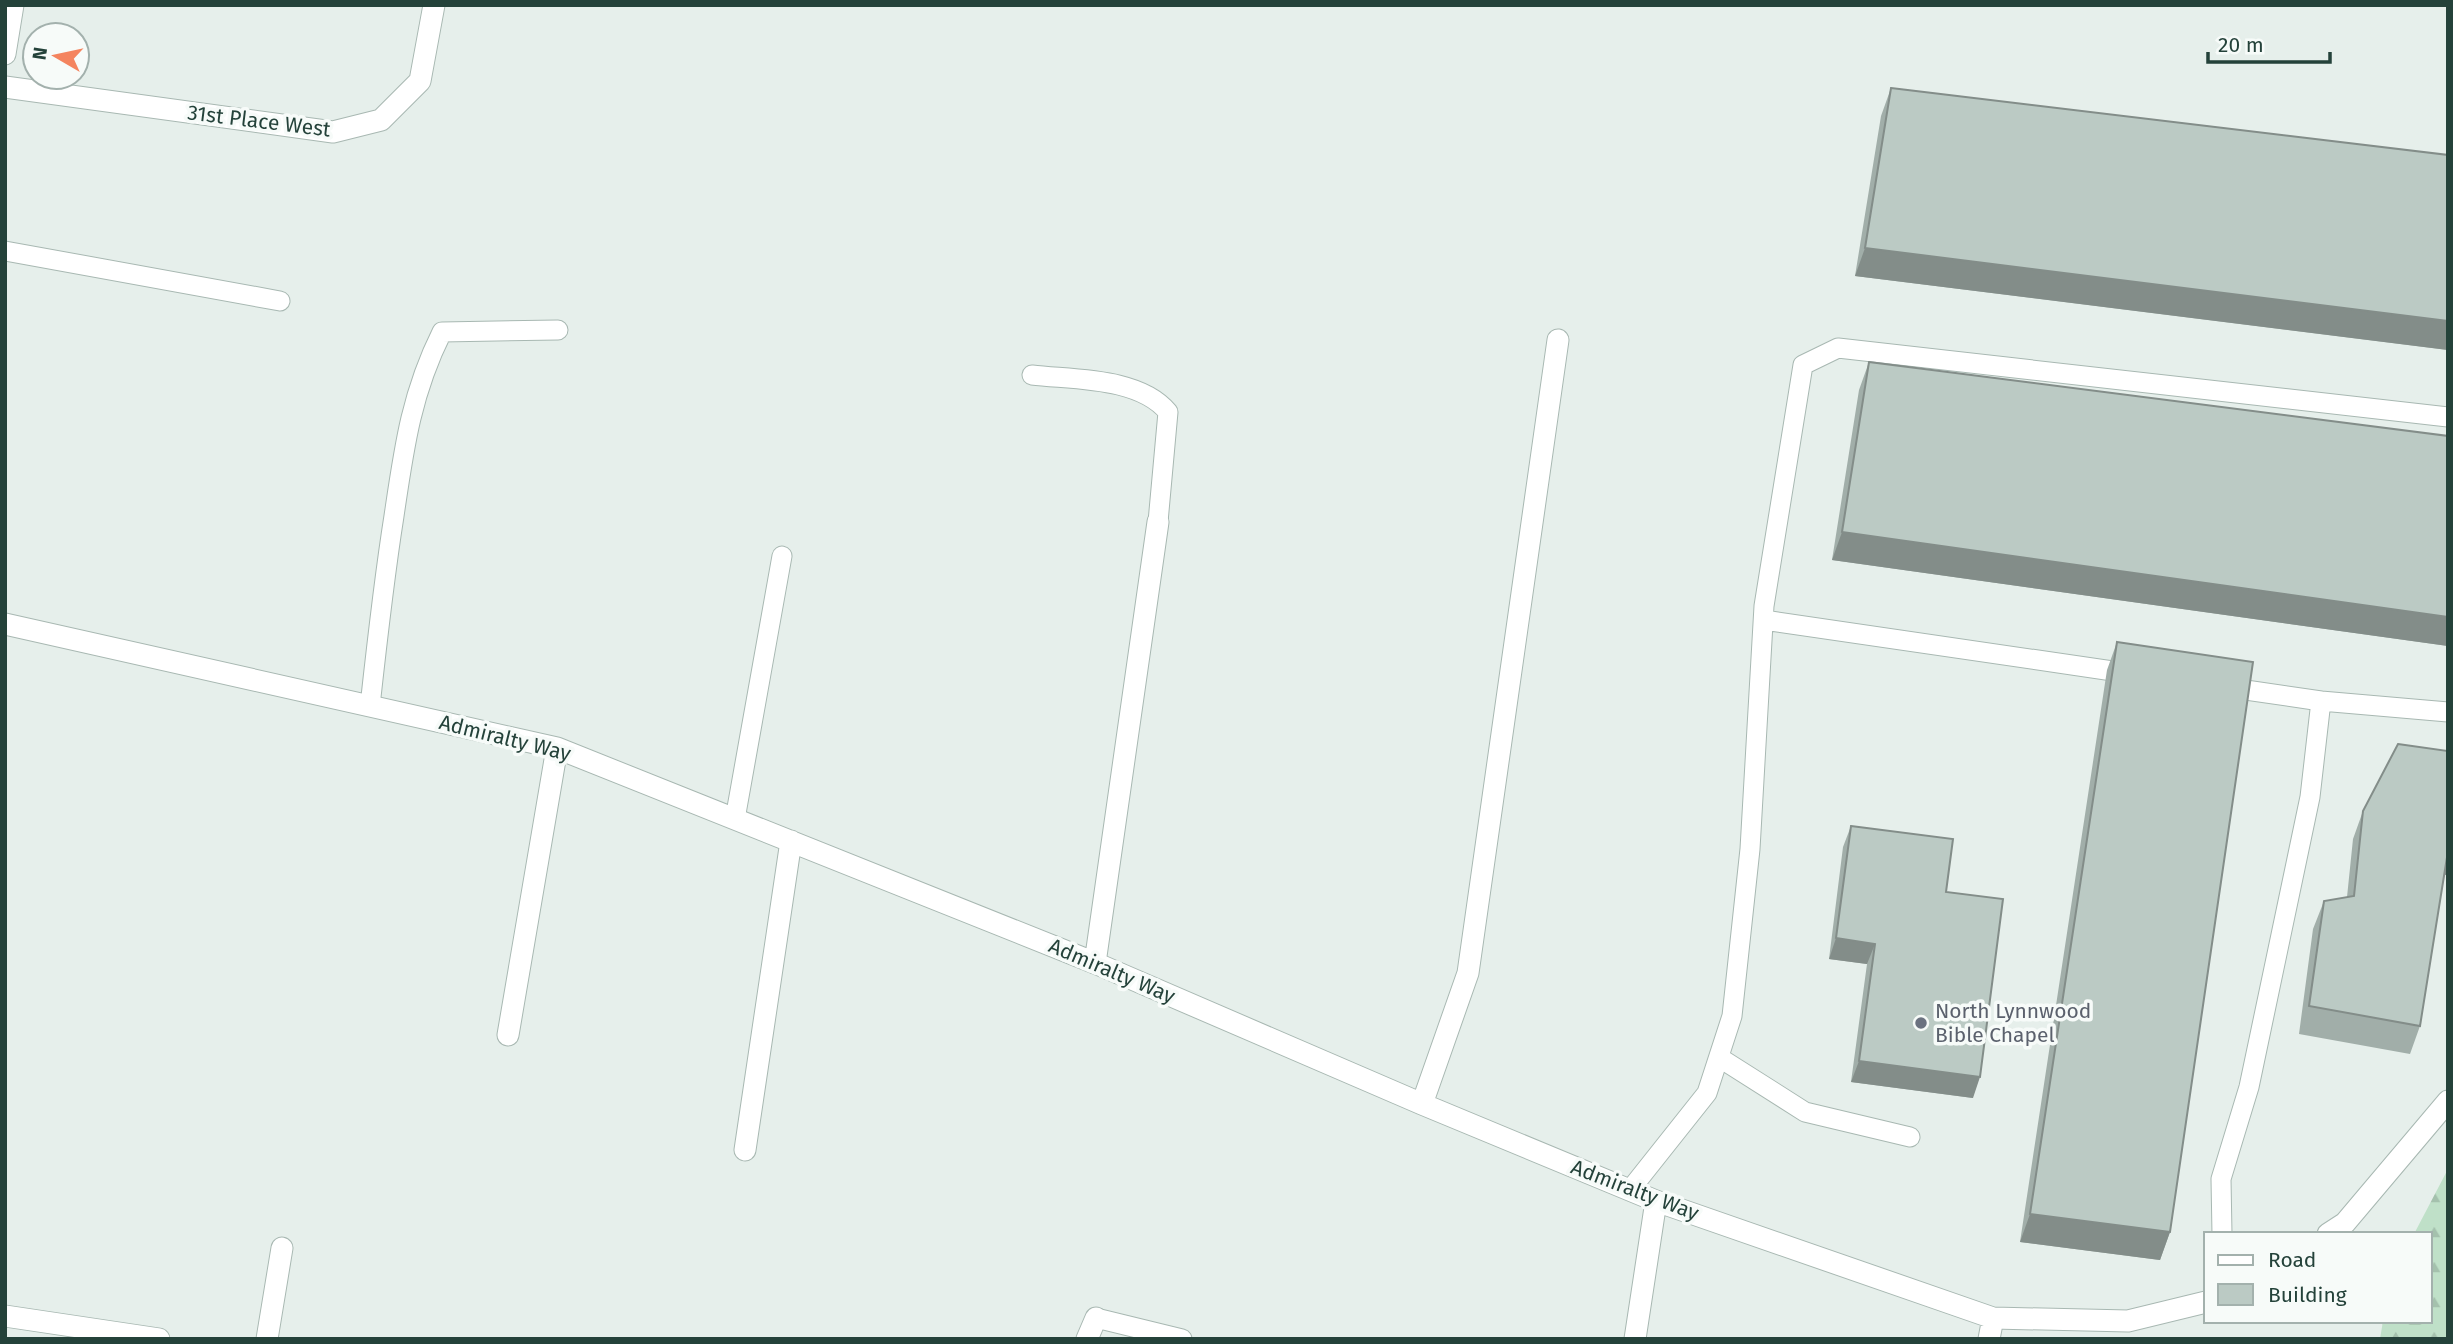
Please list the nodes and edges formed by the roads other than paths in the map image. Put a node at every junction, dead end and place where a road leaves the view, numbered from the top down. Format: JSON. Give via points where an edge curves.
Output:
{"nodes":[{"id":1,"x":13,"y":5,"type":"edge"},
{"id":2,"x":434,"y":5,"type":"edge"},
{"id":3,"x":6,"y":48,"type":"edge"},
{"id":4,"x":5,"y":87,"type":"edge"},
{"id":5,"x":5,"y":251,"type":"edge"},
{"id":6,"x":280,"y":301,"type":"dead end"},
{"id":7,"x":558,"y":330,"type":"dead end"},
{"id":8,"x":1558,"y":340,"type":"dead end"},
{"id":9,"x":1032,"y":374,"type":"dead end"},
{"id":10,"x":2448,"y":417,"type":"edge"},
{"id":11,"x":1158,"y":522,"type":"joint"},
{"id":12,"x":782,"y":556,"type":"dead end"},
{"id":13,"x":1763,"y":620,"type":"junction"},
{"id":14,"x":5,"y":624,"type":"edge"},
{"id":15,"x":2148,"y":676,"type":"edge"},
{"id":16,"x":2202,"y":684,"type":"edge"},
{"id":17,"x":2321,"y":701,"type":"junction"},
{"id":18,"x":370,"y":706,"type":"junction"},
{"id":19,"x":2448,"y":712,"type":"edge"},
{"id":20,"x":557,"y":748,"type":"junction"},
{"id":21,"x":735,"y":819,"type":"junction"},
{"id":22,"x":791,"y":841,"type":"junction"},
{"id":23,"x":1096,"y":962,"type":"junction"},
{"id":24,"x":508,"y":1035,"type":"dead end"},
{"id":25,"x":1720,"y":1058,"type":"junction"},
{"id":26,"x":2448,"y":1101,"type":"edge"},
{"id":27,"x":1422,"y":1104,"type":"junction"},
{"id":28,"x":1910,"y":1137,"type":"dead end"},
{"id":29,"x":746,"y":1150,"type":"dead end"},
{"id":30,"x":1630,"y":1190,"type":"junction"},
{"id":31,"x":1656,"y":1201,"type":"junction"},
{"id":32,"x":2222,"y":1232,"type":"edge"},
{"id":33,"x":2331,"y":1232,"type":"edge"},
{"id":34,"x":282,"y":1248,"type":"dead end"},
{"id":35,"x":2204,"y":1302,"type":"edge"},
{"id":36,"x":5,"y":1316,"type":"edge"},
{"id":37,"x":1096,"y":1318,"type":"joint"},
{"id":38,"x":1991,"y":1328,"type":"edge"},
{"id":39,"x":159,"y":1339,"type":"edge"},
{"id":40,"x":267,"y":1339,"type":"edge"},
{"id":41,"x":1087,"y":1339,"type":"edge"},
{"id":42,"x":1182,"y":1339,"type":"edge"},
{"id":43,"x":1635,"y":1339,"type":"edge"}],
"edges":[{"from":1,"to":3,"type":"street"},
{"from":2,"to":4,"type":"street","name":"31st Place West","via":[[420,82],[381,120],[332,132]]},
{"from":5,"to":6,"type":"lane"},
{"from":7,"to":18,"type":"lane","via":[[442,331],[423,370],[406,437]]},
{"from":8,"to":27,"type":"street","via":[[1468,973]]},
{"from":9,"to":11,"type":"lane","via":[[1137,388],[1157,398],[1168,412]]},
{"from":10,"to":13,"type":"lane","via":[[1838,348],[1803,365]]},
{"from":11,"to":23,"type":"street"},
{"from":12,"to":21,"type":"lane"},
{"from":13,"to":15,"type":"lane"},
{"from":13,"to":25,"type":"lane","via":[[1750,849],[1732,1016]]},
{"from":14,"to":18,"type":"street","name":"Admiralty Way"},
{"from":16,"to":17,"type":"lane"},
{"from":17,"to":19,"type":"lane"},
{"from":17,"to":32,"type":"lane","via":[[2310,797],[2249,1087],[2221,1179]]},
{"from":18,"to":20,"type":"street","name":"Admiralty Way"},
{"from":20,"to":21,"type":"street","name":"Admiralty Way"},
{"from":20,"to":24,"type":"street"},
{"from":21,"to":22,"type":"street","name":"Admiralty Way"},
{"from":22,"to":23,"type":"street","name":"Admiralty Way"},
{"from":22,"to":29,"type":"street"},
{"from":23,"to":27,"type":"street","name":"Admiralty Way"},
{"from":25,"to":28,"type":"lane","via":[[1805,1112]]},
{"from":25,"to":30,"type":"lane","via":[[1707,1093]]},
{"from":26,"to":33,"type":"street","via":[[2345,1223]]},
{"from":27,"to":30,"type":"street","name":"Admiralty Way"},
{"from":30,"to":31,"type":"street","name":"Admiralty Way"},
{"from":31,"to":38,"type":"street","name":"Admiralty Way"},
{"from":31,"to":43,"type":"street"},
{"from":34,"to":40,"type":"street"},
{"from":35,"to":38,"type":"street","name":"Admiralty Way","via":[[2128,1321]]},
{"from":36,"to":39,"type":"street"},
{"from":37,"to":41,"type":"street"},
{"from":37,"to":42,"type":"lane"}]}
